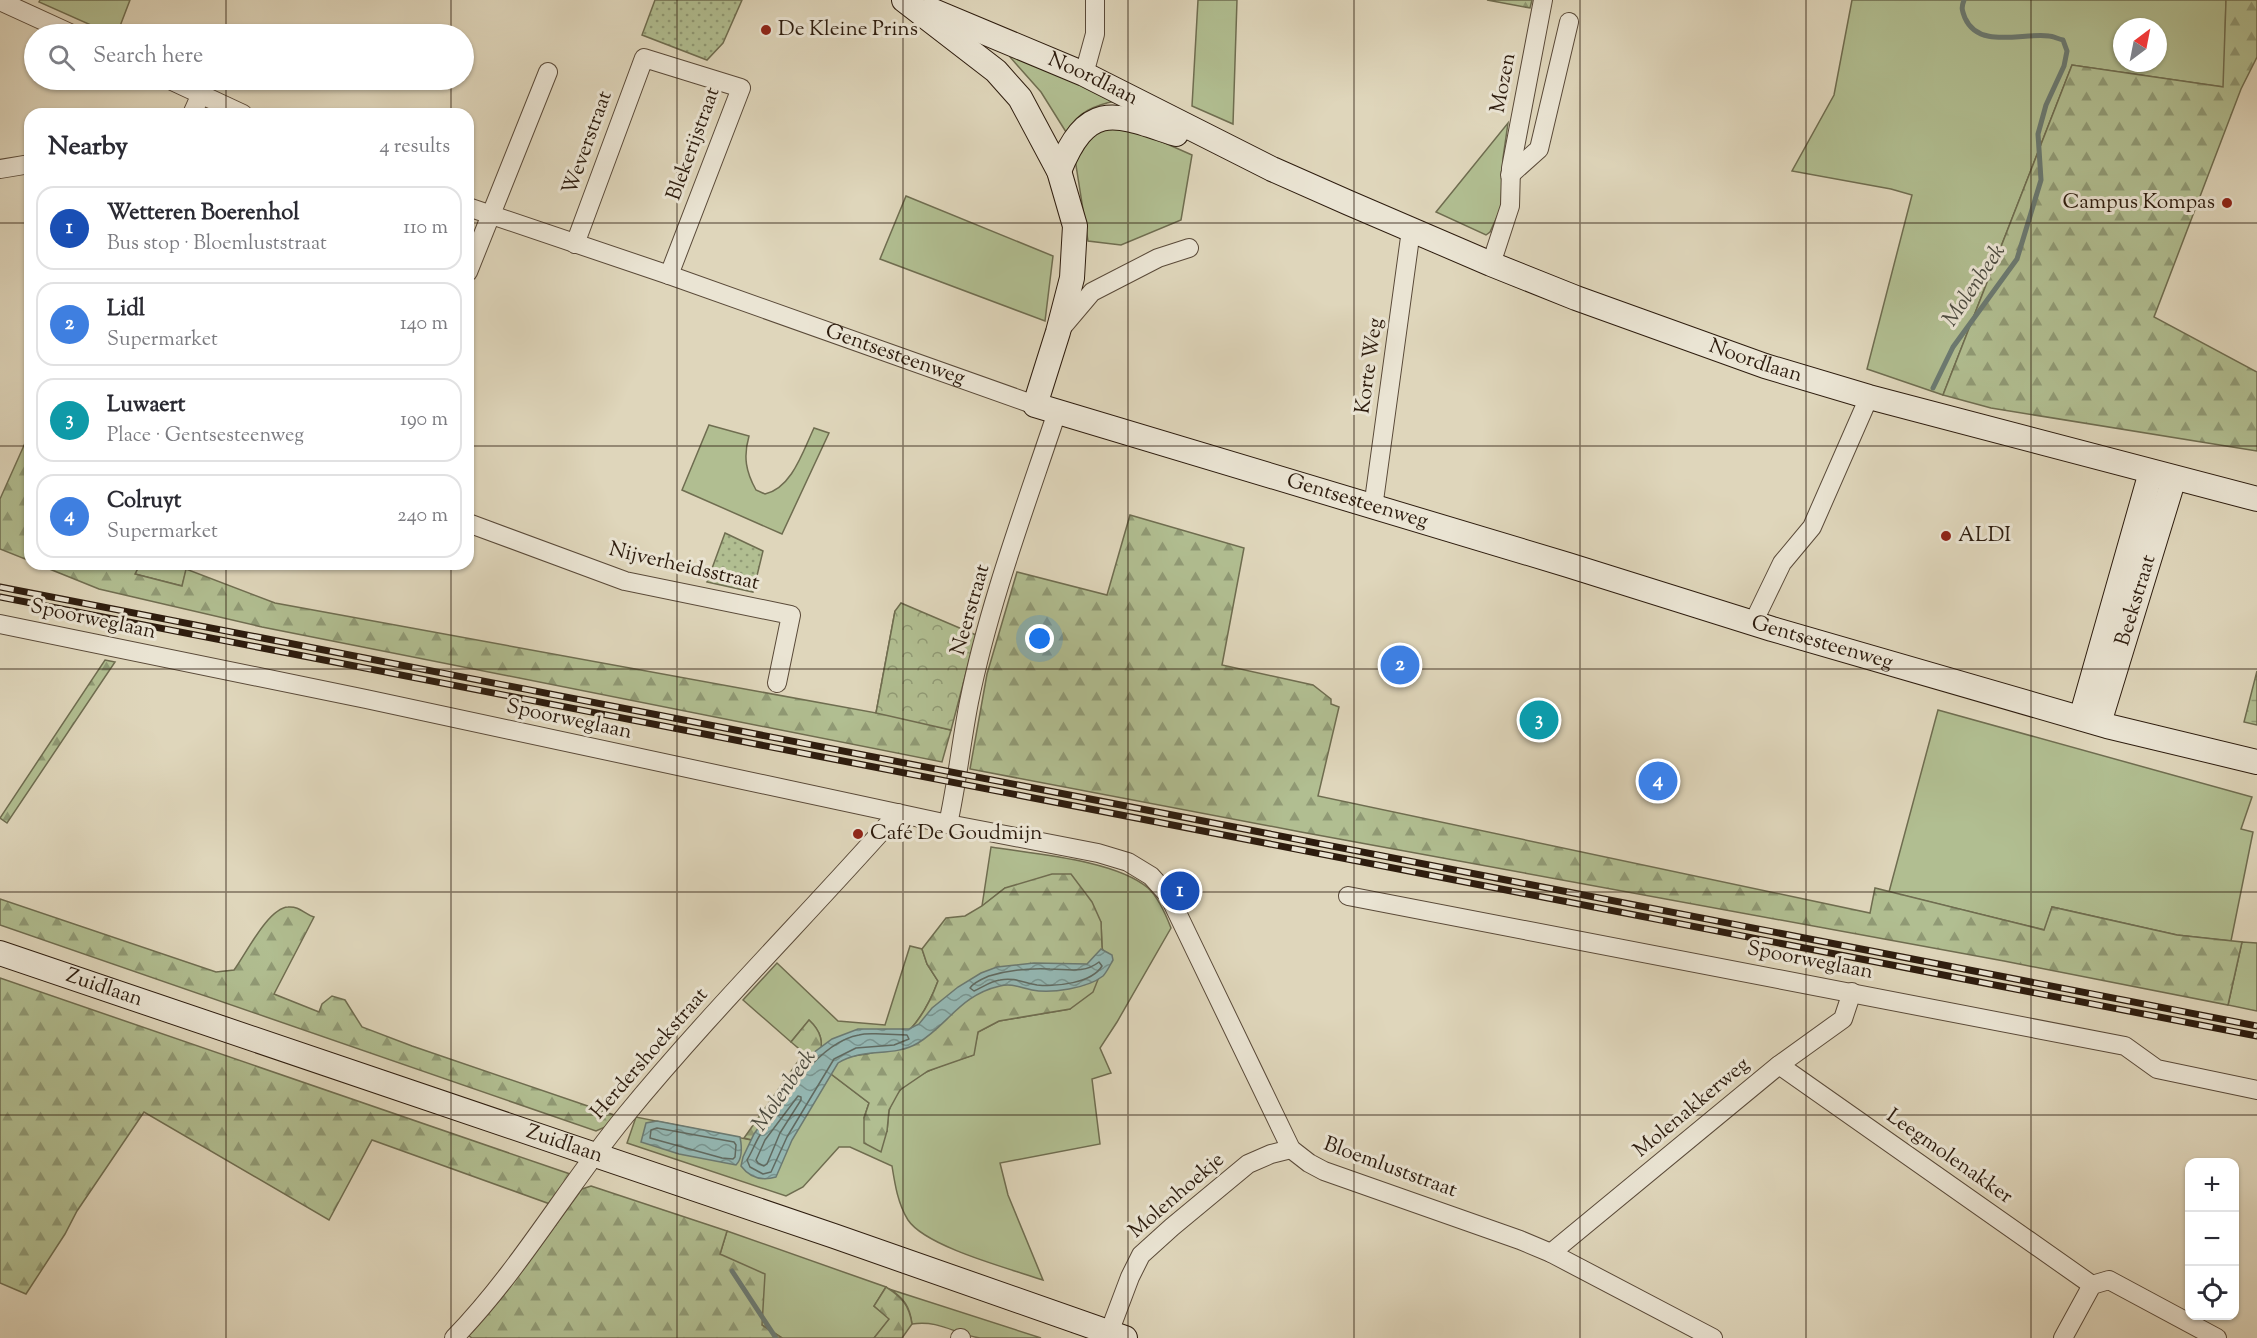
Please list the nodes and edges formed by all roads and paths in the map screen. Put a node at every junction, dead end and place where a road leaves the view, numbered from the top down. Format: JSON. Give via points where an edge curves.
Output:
{"nodes":[{"id":1,"x":906,"y":0,"type":"edge"},
{"id":2,"x":1095,"y":0,"type":"edge"},
{"id":3,"x":1543,"y":0,"type":"edge"},
{"id":4,"x":0,"y":1,"type":"edge"},
{"id":5,"x":1569,"y":22,"type":"dead end"},
{"id":6,"x":50,"y":24,"type":"edge"},
{"id":7,"x":644,"y":58,"type":"joint"},
{"id":8,"x":548,"y":72,"type":"dead end"},
{"id":9,"x":1084,"y":74,"type":"junction"},
{"id":10,"x":192,"y":90,"type":"edge"},
{"id":11,"x":201,"y":94,"type":"junction"},
{"id":12,"x":195,"y":108,"type":"edge"},
{"id":13,"x":230,"y":108,"type":"edge"},
{"id":14,"x":24,"y":165,"type":"edge"},
{"id":15,"x":0,"y":169,"type":"edge"},
{"id":16,"x":1272,"y":169,"type":"junction"},
{"id":17,"x":1059,"y":171,"type":"junction"},
{"id":18,"x":1510,"y":175,"type":"junction"},
{"id":19,"x":474,"y":209,"type":"edge"},
{"id":20,"x":490,"y":215,"type":"junction"},
{"id":21,"x":1411,"y":230,"type":"junction"},
{"id":22,"x":575,"y":244,"type":"junction"},
{"id":23,"x":1189,"y":248,"type":"dead end"},
{"id":24,"x":474,"y":256,"type":"edge"},
{"id":25,"x":1491,"y":264,"type":"junction"},
{"id":26,"x":669,"y":275,"type":"junction"},
{"id":27,"x":1058,"y":332,"type":"junction"},
{"id":28,"x":1869,"y":397,"type":"junction"},
{"id":29,"x":1046,"y":408,"type":"junction"},
{"id":30,"x":2163,"y":475,"type":"junction"},
{"id":31,"x":2257,"y":499,"type":"edge"},
{"id":32,"x":1373,"y":508,"type":"junction"},
{"id":33,"x":474,"y":525,"type":"edge"},
{"id":34,"x":0,"y":624,"type":"edge"},
{"id":35,"x":1753,"y":624,"type":"junction"},
{"id":36,"x":777,"y":683,"type":"dead end"},
{"id":37,"x":2090,"y":721,"type":"junction"},
{"id":38,"x":2257,"y":762,"type":"edge"},
{"id":39,"x":898,"y":813,"type":"junction"},
{"id":40,"x":948,"y":824,"type":"junction"},
{"id":41,"x":1128,"y":862,"type":"joint"},
{"id":42,"x":1348,"y":896,"type":"dead end"},
{"id":43,"x":0,"y":953,"type":"edge"},
{"id":44,"x":1852,"y":992,"type":"junction"},
{"id":45,"x":1779,"y":1065,"type":"junction"},
{"id":46,"x":2257,"y":1090,"type":"edge"},
{"id":47,"x":1291,"y":1149,"type":"junction"},
{"id":48,"x":593,"y":1155,"type":"junction"},
{"id":49,"x":1551,"y":1253,"type":"junction"},
{"id":50,"x":2092,"y":1285,"type":"junction"},
{"id":51,"x":1114,"y":1336,"type":"edge"},
{"id":52,"x":454,"y":1338,"type":"edge"},
{"id":53,"x":1713,"y":1338,"type":"edge"},
{"id":54,"x":2063,"y":1338,"type":"edge"},
{"id":55,"x":2217,"y":1338,"type":"edge"}],
"edges":[{"from":1,"to":9,"type":"street","name":"Noordlaan"},
{"from":1,"to":17,"type":"street","name":"Noordlaan","via":[[996,71],[1020,98]]},
{"from":2,"to":9,"type":"street","via":[[1095,34]]},
{"from":3,"to":18,"type":"street","name":"Mozen"},
{"from":4,"to":6,"type":"street"},
{"from":5,"to":18,"type":"street","via":[[1539,149]]},
{"from":7,"to":22,"type":"street","name":"Weverstraat"},
{"from":7,"to":26,"type":"street","name":"Blekerijstraat","via":[[741,88]]},
{"from":8,"to":20,"type":"street"},
{"from":9,"to":16,"type":"street","name":"Noordlaan"},
{"from":10,"to":11,"type":"street"},
{"from":11,"to":12,"type":"street"},
{"from":11,"to":13,"type":"street"},
{"from":14,"to":15,"type":"street"},
{"from":16,"to":17,"type":"street","name":"Noordlaan","via":[[1130,118],[1104,117],[1078,134]]},
{"from":16,"to":21,"type":"street","name":"Noordlaan"},
{"from":17,"to":27,"type":"street","name":"Noordlaan","via":[[1075,226],[1072,278]]},
{"from":18,"to":25,"type":"street","name":"Mozen","via":[[1510,206]]},
{"from":19,"to":20,"type":"street","name":"Gentsesteenweg"},
{"from":20,"to":22,"type":"street","name":"Gentsesteenweg"},
{"from":20,"to":24,"type":"street"},
{"from":21,"to":25,"type":"street","name":"Noordlaan"},
{"from":21,"to":32,"type":"street","name":"Korte Weg"},
{"from":22,"to":26,"type":"street","name":"Gentsesteenweg"},
{"from":23,"to":27,"type":"street","via":[[1158,258],[1092,292]]},
{"from":25,"to":28,"type":"street","name":"Noordlaan","via":[[1766,366]]},
{"from":26,"to":29,"type":"street","name":"Gentsesteenweg"},
{"from":27,"to":29,"type":"street","name":"Noordlaan"},
{"from":28,"to":30,"type":"street","name":"Noordlaan"},
{"from":28,"to":35,"type":"street","via":[[1812,526],[1782,563]]},
{"from":29,"to":32,"type":"street","name":"Gentsesteenweg"},
{"from":29,"to":40,"type":"street","name":"Neerstraat","via":[[969,703]]},
{"from":30,"to":31,"type":"street","name":"Noordlaan"},
{"from":30,"to":37,"type":"street","name":"Beekstraat"},
{"from":32,"to":35,"type":"street","name":"Gentsesteenweg"},
{"from":33,"to":36,"type":"street","name":"Nijverheidsstraat","via":[[626,581],[791,615]]},
{"from":34,"to":39,"type":"street","name":"Spoorweglaan"},
{"from":35,"to":37,"type":"street","name":"Gentsesteenweg"},
{"from":37,"to":38,"type":"street","name":"Gentsesteenweg"},
{"from":39,"to":40,"type":"street","name":"Spoorweglaan"},
{"from":39,"to":48,"type":"street","name":"Herdershoekstraat","via":[[714,1012]]},
{"from":40,"to":41,"type":"street","name":"Spoorweglaan"},
{"from":41,"to":47,"type":"street","name":"Bloemluststraat","via":[[1151,876],[1169,896]]},
{"from":42,"to":44,"type":"street","name":"Spoorweglaan"},
{"from":43,"to":48,"type":"street","name":"Zuidlaan"},
{"from":44,"to":45,"type":"street","name":"Molenakkerweg","via":[[1843,1019]]},
{"from":44,"to":46,"type":"street","name":"Spoorweglaan","via":[[2125,1046],[2157,1069]]},
{"from":45,"to":49,"type":"street","name":"Molenakkerweg"},
{"from":45,"to":50,"type":"street","name":"Leegmolenakker"},
{"from":47,"to":49,"type":"street","name":"Bloemluststraat","via":[[1324,1171]]},
{"from":47,"to":51,"type":"street","name":"Molenhoekje","via":[[1248,1164],[1141,1256],[1130,1276]]},
{"from":48,"to":51,"type":"street","name":"Zuidlaan"},
{"from":48,"to":52,"type":"street","name":"Herdershoekstraat","via":[[498,1288]]},
{"from":49,"to":53,"type":"street","name":"Bloemluststraat"},
{"from":50,"to":54,"type":"street"},
{"from":50,"to":55,"type":"street","via":[[2109,1280]]}]}
